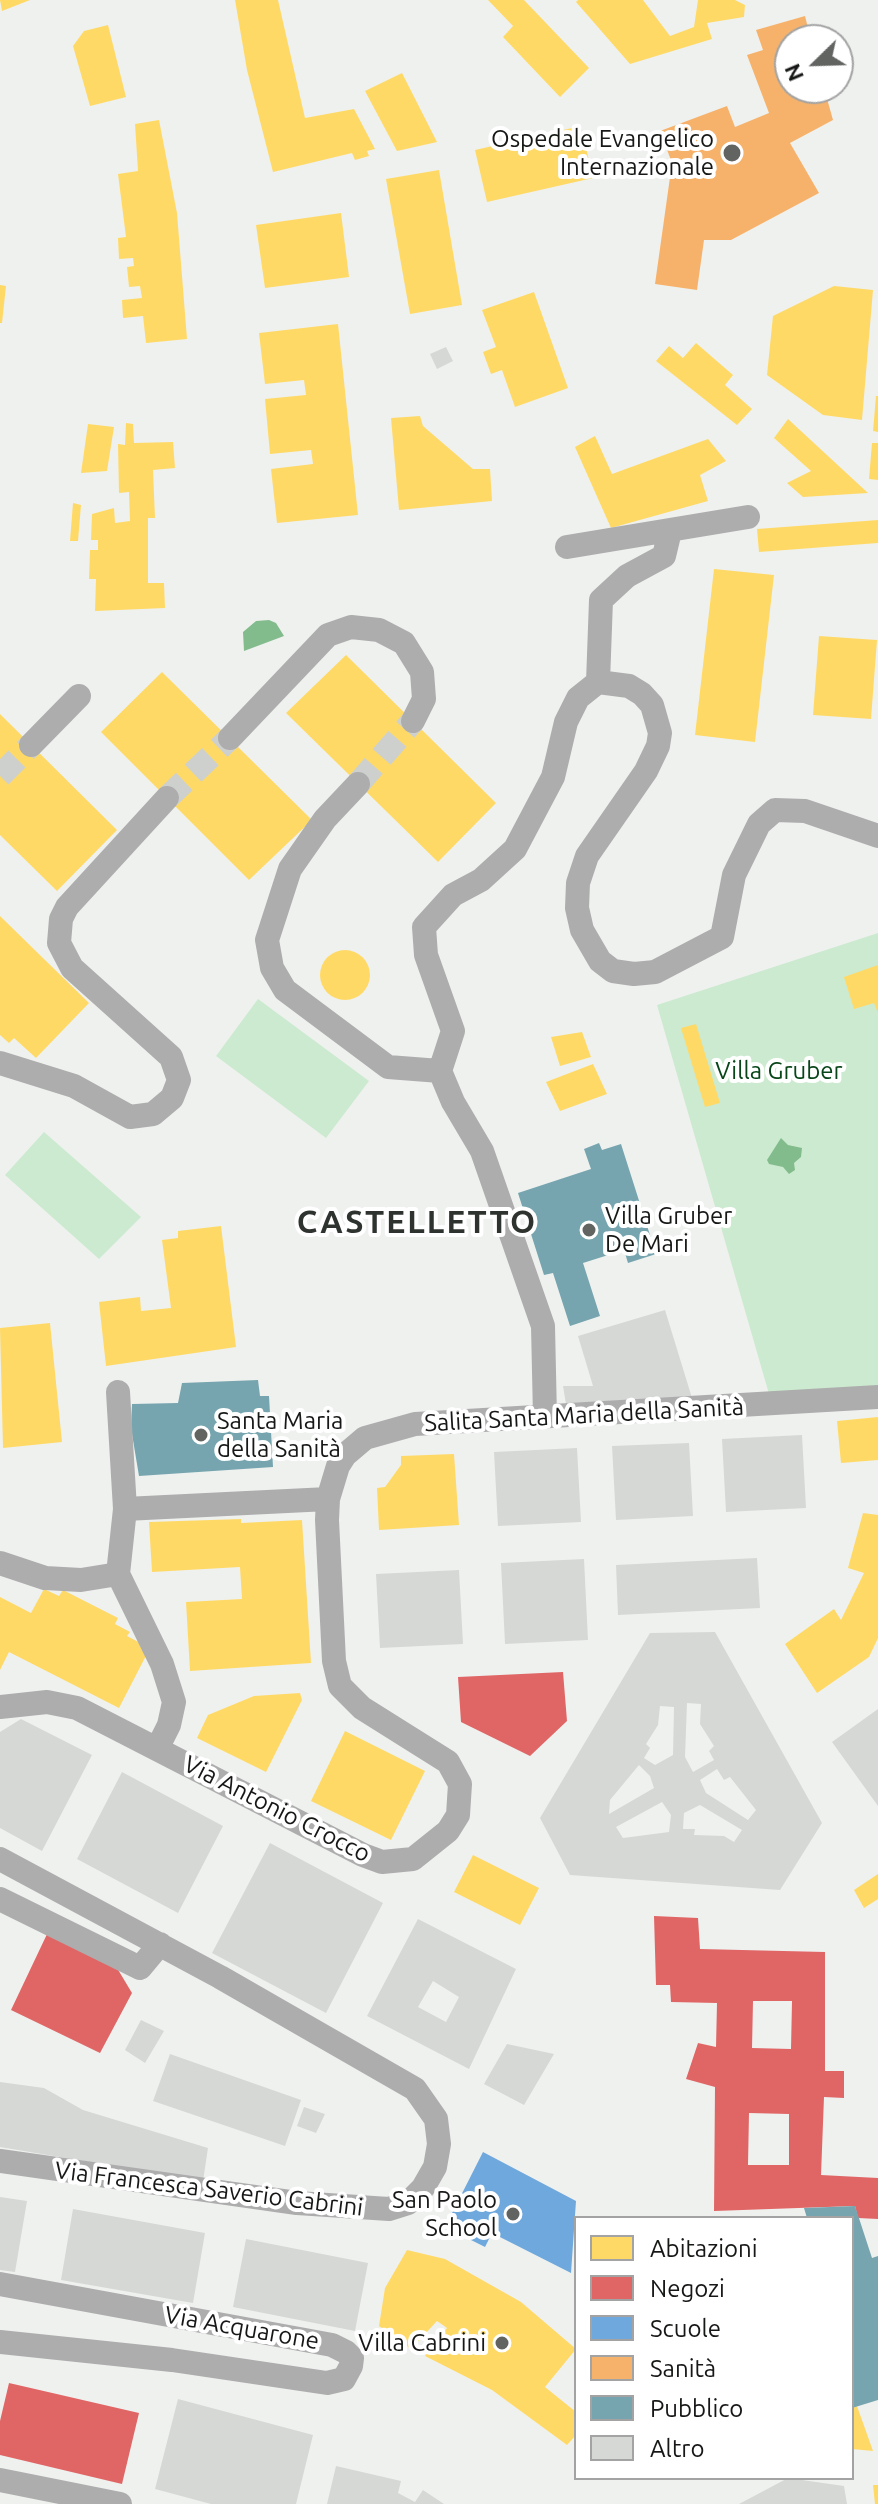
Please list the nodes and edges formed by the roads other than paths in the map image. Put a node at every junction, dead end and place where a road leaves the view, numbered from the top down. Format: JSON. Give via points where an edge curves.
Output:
{"nodes":[{"id":1,"x":748,"y":517,"type":"dead end"},
{"id":2,"x":670,"y":531,"type":"junction"},
{"id":3,"x":567,"y":547,"type":"dead end"},
{"id":4,"x":598,"y":682,"type":"junction"},
{"id":5,"x":79,"y":696,"type":"dead end"},
{"id":6,"x":413,"y":721,"type":"tunnel mouth"},
{"id":7,"x":230,"y":738,"type":"tunnel mouth"},
{"id":8,"x":31,"y":745,"type":"tunnel mouth"},
{"id":9,"x":358,"y":784,"type":"tunnel mouth"},
{"id":10,"x":167,"y":798,"type":"tunnel mouth"},
{"id":11,"x":878,"y":836,"type":"edge"},
{"id":12,"x":0,"y":1063,"type":"edge"},
{"id":13,"x":440,"y":1071,"type":"junction"},
{"id":14,"x":118,"y":1392,"type":"dead end"},
{"id":15,"x":878,"y":1397,"type":"edge"},
{"id":16,"x":545,"y":1417,"type":"junction"},
{"id":17,"x":328,"y":1499,"type":"junction"},
{"id":18,"x":125,"y":1509,"type":"junction"},
{"id":19,"x":0,"y":1563,"type":"edge"},
{"id":20,"x":118,"y":1574,"type":"junction"},
{"id":21,"x":0,"y":1707,"type":"edge"},
{"id":22,"x":157,"y":1749,"type":"junction"},
{"id":23,"x":0,"y":1859,"type":"edge"},
{"id":24,"x":0,"y":1899,"type":"edge"},
{"id":25,"x":160,"y":1944,"type":"junction"},
{"id":26,"x":0,"y":2161,"type":"edge"},
{"id":27,"x":0,"y":2284,"type":"edge"},
{"id":28,"x":0,"y":2342,"type":"edge"},
{"id":29,"x":0,"y":2480,"type":"edge"},
{"id":30,"x":120,"y":2504,"type":"edge"}],
"edges":[{"from":1,"to":2,"type":"street"},
{"from":2,"to":3,"type":"street"},
{"from":2,"to":4,"type":"street","via":[[664,556],[613,586],[601,600]]},
{"from":4,"to":11,"type":"street","via":[[629,686],[642,694],[652,705],[660,733],[646,771],[581,870],[577,908],[588,943],[613,971],[644,974],[663,969],[722,937],[734,875],[759,824],[775,810],[805,811]]},
{"from":4,"to":13,"type":"street","via":[[578,698],[566,722],[553,777],[515,849],[481,880],[453,895],[424,927],[426,955],[453,1031]]},
{"from":5,"to":8,"type":"street"},
{"from":6,"to":7,"type":"street","via":[[424,699],[422,672],[404,643],[379,630],[351,627],[328,635]]},
{"from":9,"to":13,"type":"street","via":[[290,869],[267,940],[272,968],[285,990],[388,1067]]},
{"from":10,"to":12,"type":"street","via":[[67,907],[59,930],[64,958],[72,968],[171,1057],[179,1080],[172,1098],[153,1114],[130,1117],[74,1086]]},
{"from":13,"to":16,"type":"street","via":[[482,1151],[543,1326]]},
{"from":14,"to":18,"type":"street"},
{"from":15,"to":16,"type":"street","name":"Salita Santa Maria della Sanità"},
{"from":16,"to":17,"type":"street","name":"Salita Santa Maria della Sanità","via":[[415,1424],[365,1438],[338,1466]]},
{"from":17,"to":18,"type":"street"},
{"from":17,"to":22,"type":"street","name":"Via Antonio Crocco","via":[[334,1661],[340,1686],[362,1708],[453,1766],[461,1805],[448,1831],[413,1859],[382,1862]]},
{"from":18,"to":20,"type":"street"},
{"from":19,"to":20,"type":"street","via":[[45,1578]]},
{"from":20,"to":22,"type":"street","via":[[162,1664],[174,1702]]},
{"from":21,"to":22,"type":"street","name":"Via Antonio Crocco","via":[[27,1702],[69,1706]]},
{"from":23,"to":25,"type":"street"},
{"from":24,"to":25,"type":"street","via":[[140,1968]]},
{"from":25,"to":26,"type":"street","name":"Via Francesca Saverio Cabrini","via":[[415,2089],[431,2108],[439,2132],[435,2167],[415,2197],[389,2209],[353,2208]]},
{"from":27,"to":28,"type":"street","name":"Via Acquarone","via":[[332,2345],[352,2358],[344,2379],[327,2383]]},
{"from":29,"to":30,"type":"street"}]}
